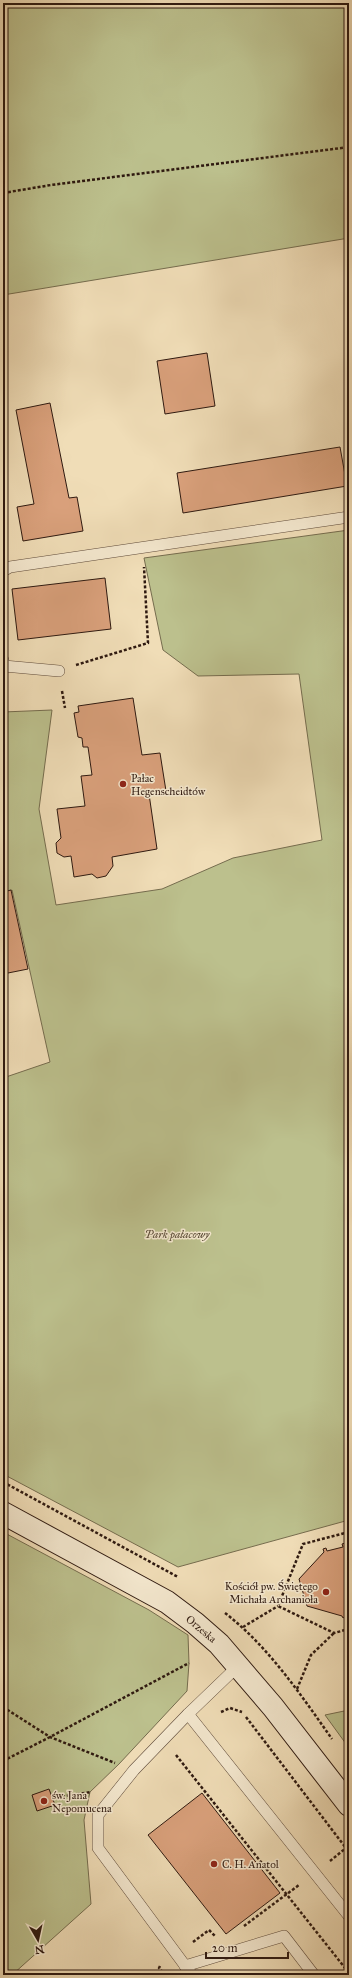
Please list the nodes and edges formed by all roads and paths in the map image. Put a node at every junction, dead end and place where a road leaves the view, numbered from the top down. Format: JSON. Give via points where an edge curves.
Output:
{"nodes":[{"id":1,"x":349,"y":147,"type":"edge"},
{"id":2,"x":3,"y":193,"type":"edge"},
{"id":3,"x":349,"y":516,"type":"edge"},
{"id":4,"x":144,"y":548,"type":"junction"},
{"id":5,"x":3,"y":570,"type":"edge"},
{"id":6,"x":3,"y":660,"type":"edge"},
{"id":7,"x":59,"y":671,"type":"junction"},
{"id":8,"x":65,"y":708,"type":"dead end"},
{"id":9,"x":3,"y":1513,"type":"edge"},
{"id":10,"x":349,"y":1532,"type":"edge"},
{"id":11,"x":278,"y":1606,"type":"junction"},
{"id":12,"x":349,"y":1629,"type":"edge"},
{"id":13,"x":334,"y":1633,"type":"junction"},
{"id":14,"x":189,"y":1663,"type":"dead end"},
{"id":15,"x":238,"y":1666,"type":"junction"},
{"id":16,"x":297,"y":1689,"type":"junction"},
{"id":17,"x":3,"y":1707,"type":"edge"},
{"id":18,"x":188,"y":1714,"type":"junction"},
{"id":19,"x":199,"y":1728,"type":"junction"},
{"id":20,"x":50,"y":1737,"type":"junction"},
{"id":21,"x":336,"y":1744,"type":"dead end"},
{"id":22,"x":3,"y":1760,"type":"edge"},
{"id":23,"x":134,"y":1770,"type":"junction"},
{"id":24,"x":119,"y":1788,"type":"junction"},
{"id":25,"x":52,"y":1798,"type":"dead end"},
{"id":26,"x":349,"y":1805,"type":"edge"},
{"id":27,"x":346,"y":1848,"type":"junction"},
{"id":28,"x":349,"y":1852,"type":"edge"},
{"id":29,"x":315,"y":1872,"type":"junction"},
{"id":30,"x":286,"y":1894,"type":"junction"},
{"id":31,"x":349,"y":1916,"type":"edge"},
{"id":32,"x":239,"y":1930,"type":"dead end"},
{"id":33,"x":217,"y":1939,"type":"dead end"},
{"id":34,"x":176,"y":1954,"type":"junction"},
{"id":35,"x":189,"y":1971,"type":"edge"},
{"id":36,"x":349,"y":1973,"type":"edge"},
{"id":37,"x":165,"y":1975,"type":"edge"},
{"id":38,"x":314,"y":1975,"type":"edge"}],
"edges":[{"from":1,"to":2,"type":"path"},
{"from":3,"to":4,"type":"lane"},
{"from":4,"to":5,"type":"lane"},
{"from":4,"to":7,"type":"path","via":[[148,643]]},
{"from":6,"to":7,"type":"lane","via":[[4,666]]},
{"from":7,"to":8,"type":"path"},
{"from":9,"to":15,"type":"street","name":"Orzeska","via":[[167,1602],[219,1644]]},
{"from":10,"to":11,"type":"path","via":[[303,1544]]},
{"from":11,"to":13,"type":"path"},
{"from":11,"to":16,"type":"path","via":[[243,1627]]},
{"from":12,"to":13,"type":"path"},
{"from":13,"to":16,"type":"path","via":[[312,1655]]},
{"from":14,"to":20,"type":"path"},
{"from":15,"to":18,"type":"lane"},
{"from":15,"to":26,"type":"street","name":"Orzeska"},
{"from":16,"to":21,"type":"path"},
{"from":17,"to":20,"type":"path"},
{"from":18,"to":19,"type":"lane"},
{"from":18,"to":23,"type":"lane"},
{"from":19,"to":27,"type":"path","via":[[212,1715],[230,1708],[242,1711]]},
{"from":19,"to":29,"type":"lane"},
{"from":19,"to":30,"type":"path","via":[[176,1754]]},
{"from":20,"to":22,"type":"path"},
{"from":20,"to":23,"type":"path"},
{"from":23,"to":24,"type":"lane"},
{"from":24,"to":25,"type":"path"},
{"from":24,"to":34,"type":"lane","via":[[98,1815],[98,1848]]},
{"from":27,"to":28,"type":"path"},
{"from":27,"to":29,"type":"path"},
{"from":29,"to":30,"type":"path"},
{"from":29,"to":31,"type":"lane"},
{"from":30,"to":32,"type":"path"},
{"from":30,"to":36,"type":"path"},
{"from":33,"to":34,"type":"path","via":[[209,1930]]},
{"from":34,"to":35,"type":"lane"},
{"from":34,"to":37,"type":"path","via":[[159,1968]]},
{"from":35,"to":38,"type":"lane","via":[[284,1936]]}]}
